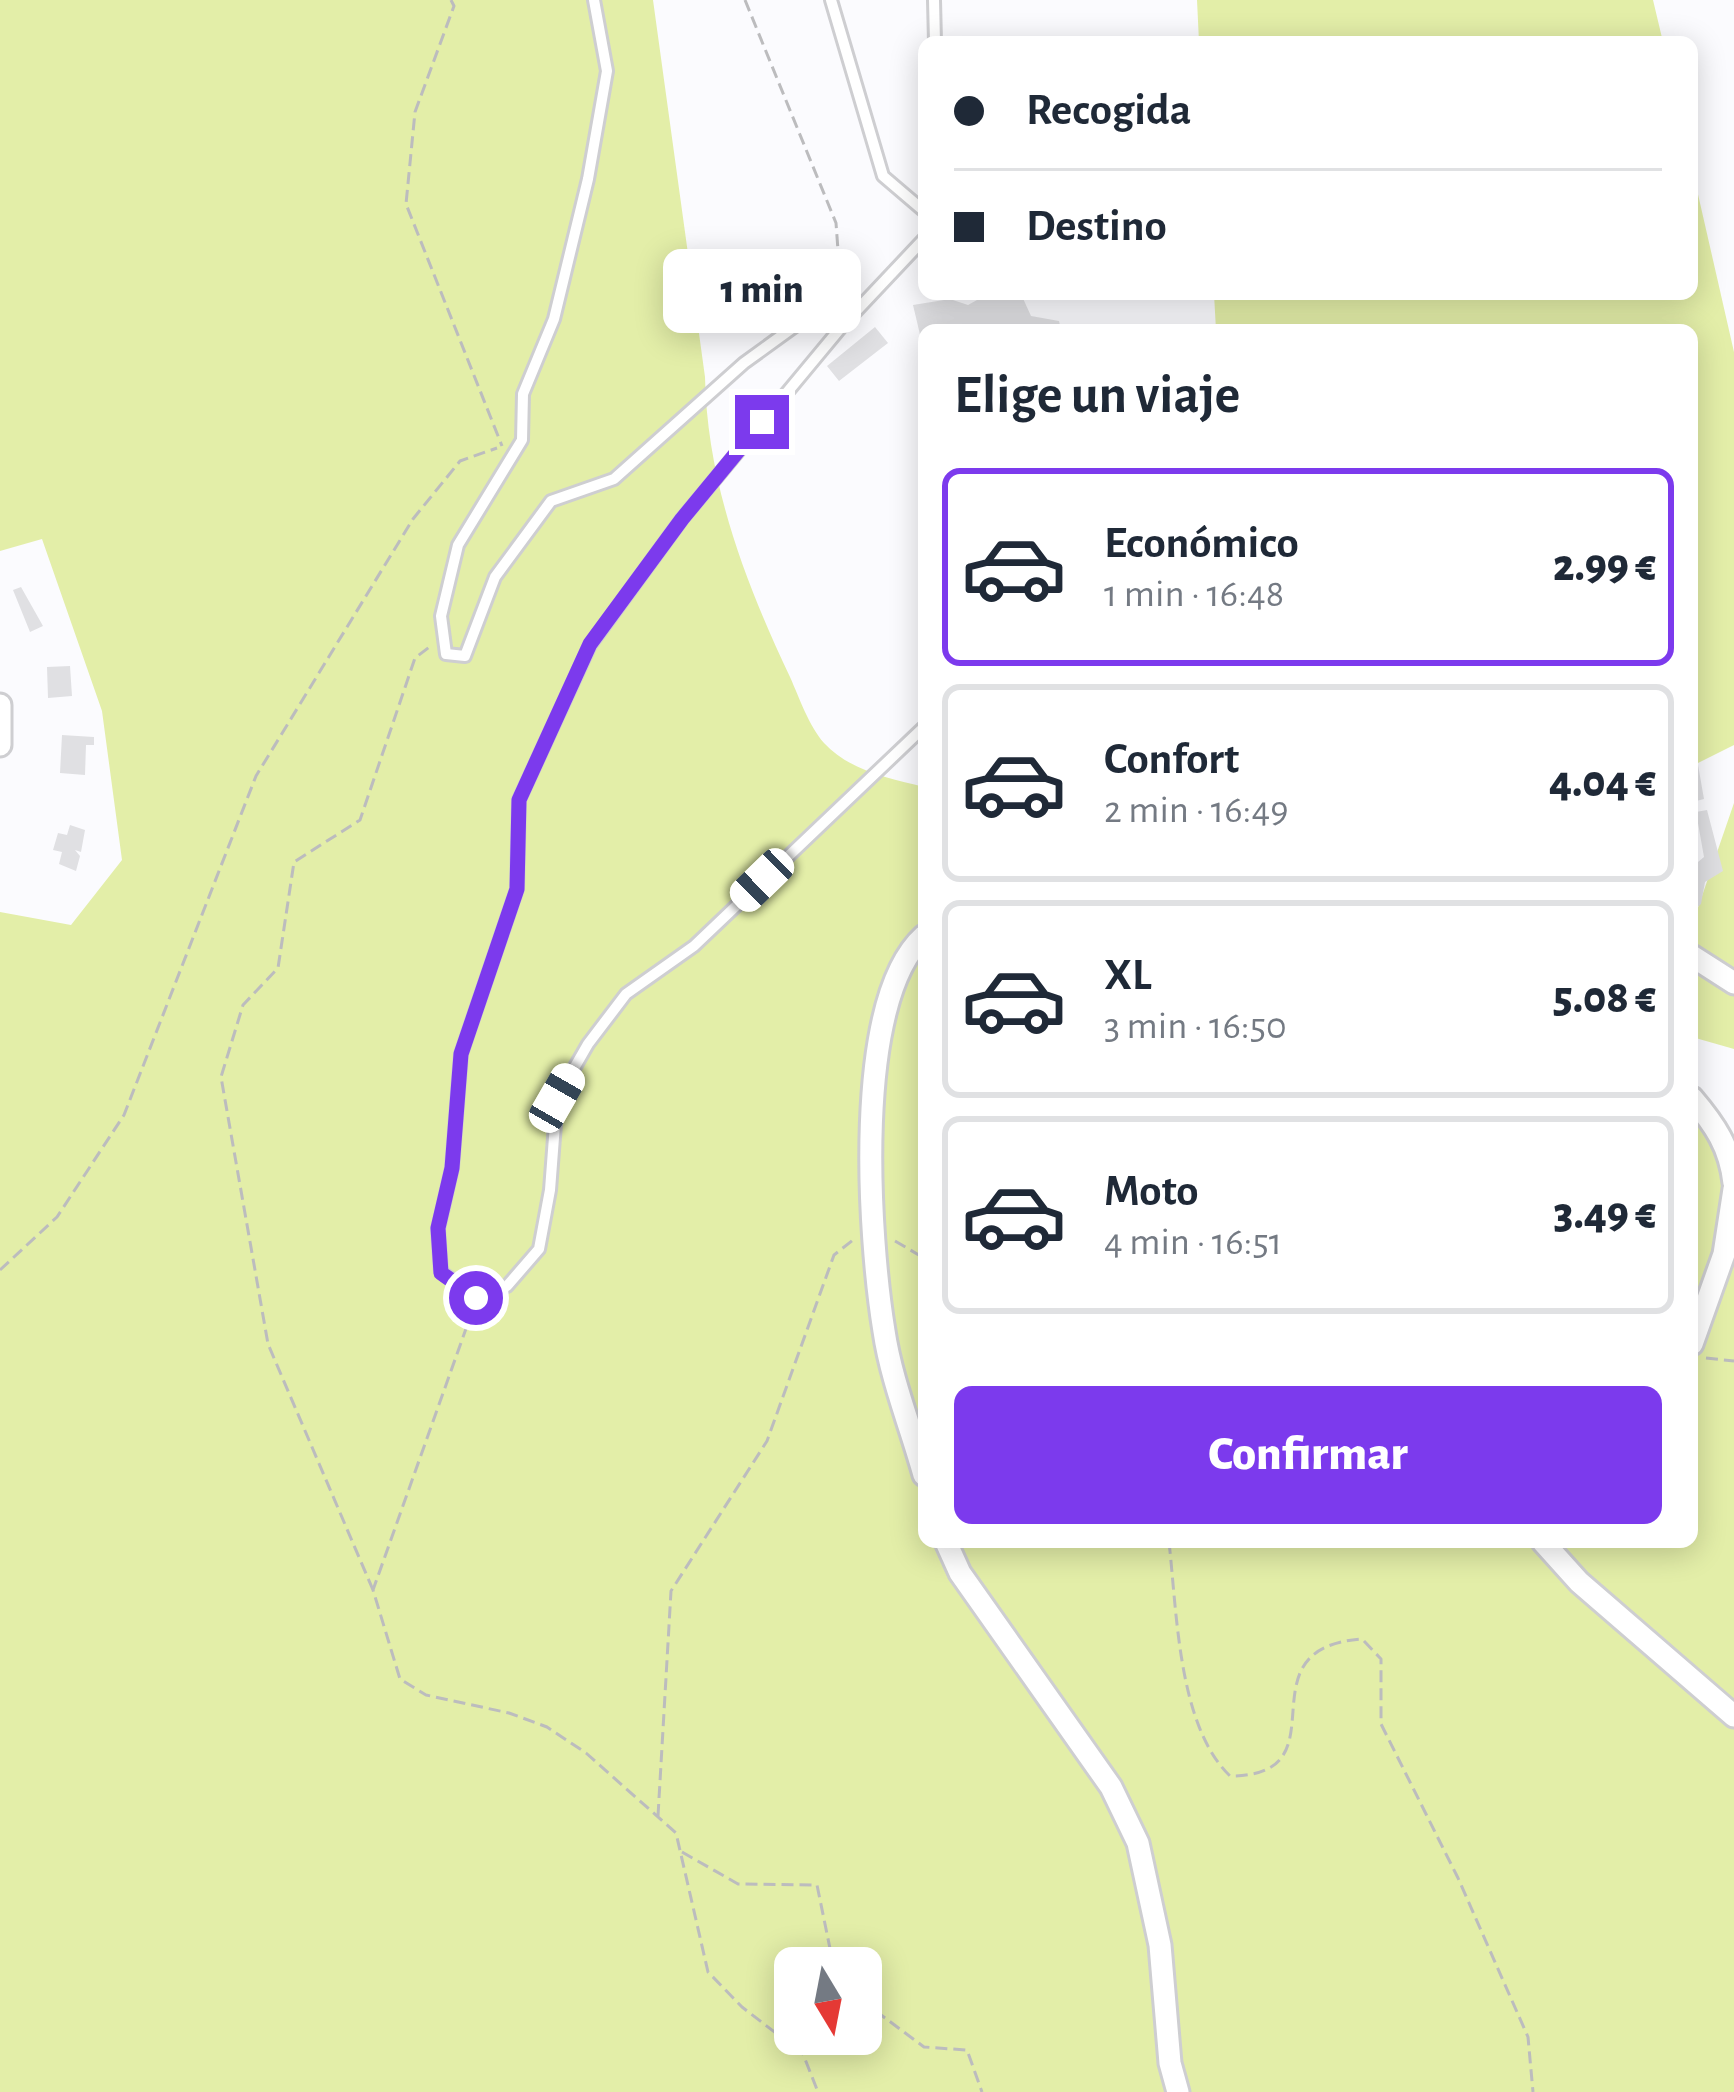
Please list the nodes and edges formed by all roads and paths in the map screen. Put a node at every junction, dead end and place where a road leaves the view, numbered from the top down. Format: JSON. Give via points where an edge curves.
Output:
{"nodes":[{"id":1,"x":451,"y":0,"type":"edge"},
{"id":2,"x":594,"y":0,"type":"edge"},
{"id":3,"x":745,"y":0,"type":"edge"},
{"id":4,"x":831,"y":0,"type":"edge"},
{"id":5,"x":934,"y":0,"type":"edge"},
{"id":6,"x":935,"y":36,"type":"edge"},
{"id":7,"x":918,"y":206,"type":"edge"},
{"id":8,"x":918,"y":245,"type":"edge"},
{"id":9,"x":843,"y":325,"type":"junction"},
{"id":10,"x":442,"y":637,"type":"junction"},
{"id":11,"x":0,"y":705,"type":"edge"},
{"id":12,"x":918,"y":733,"type":"edge"},
{"id":13,"x":0,"y":745,"type":"edge"},
{"id":14,"x":918,"y":944,"type":"edge"},
{"id":15,"x":1698,"y":960,"type":"edge"},
{"id":16,"x":1734,"y":983,"type":"edge"},
{"id":17,"x":1698,"y":1106,"type":"edge"},
{"id":18,"x":1734,"y":1186,"type":"edge"},
{"id":19,"x":872,"y":1226,"type":"junction"},
{"id":20,"x":918,"y":1254,"type":"edge"},
{"id":21,"x":0,"y":1270,"type":"edge"},
{"id":22,"x":476,"y":1298,"type":"junction"},
{"id":23,"x":1698,"y":1326,"type":"edge"},
{"id":24,"x":1698,"y":1357,"type":"edge"},
{"id":25,"x":1734,"y":1361,"type":"edge"},
{"id":26,"x":918,"y":1453,"type":"edge"},
{"id":27,"x":949,"y":1548,"type":"edge"},
{"id":28,"x":1170,"y":1548,"type":"edge"},
{"id":29,"x":1548,"y":1548,"type":"edge"},
{"id":30,"x":373,"y":1590,"type":"junction"},
{"id":31,"x":1734,"y":1716,"type":"edge"},
{"id":32,"x":658,"y":1816,"type":"junction"},
{"id":33,"x":681,"y":1852,"type":"junction"},
{"id":34,"x":830,"y":1947,"type":"edge"},
{"id":35,"x":882,"y":2016,"type":"edge"},
{"id":36,"x":818,"y":2092,"type":"edge"},
{"id":37,"x":982,"y":2092,"type":"edge"},
{"id":38,"x":1178,"y":2092,"type":"edge"},
{"id":39,"x":1533,"y":2092,"type":"edge"}],
"edges":[{"from":1,"to":21,"type":"path","via":[[415,112],[406,204],[502,446],[460,461],[413,519],[268,756],[124,1115],[57,1217]]},
{"from":2,"to":10,"type":"lane","via":[[607,71],[588,178],[554,319],[523,394],[522,440],[458,544]]},
{"from":3,"to":9,"type":"path","via":[[836,223]]},
{"from":4,"to":7,"type":"lane","via":[[883,176]]},
{"from":5,"to":6,"type":"lane"},
{"from":8,"to":9,"type":"lane"},
{"from":9,"to":10,"type":"lane","via":[[802,321],[614,479],[551,501],[495,577],[465,656],[446,654]]},
{"from":9,"to":22,"type":"lane","via":[[590,644],[519,800],[517,889],[461,1054],[452,1168],[438,1228],[441,1273]]},
{"from":10,"to":30,"type":"path","via":[[415,658],[360,820],[294,862],[278,968],[243,1005],[221,1077],[268,1343]]},
{"from":11,"to":13,"type":"street"},
{"from":12,"to":22,"type":"lane","via":[[694,946],[626,994],[557,1098],[539,1249],[507,1286]]},
{"from":14,"to":19,"type":"street","via":[[884,1006]]},
{"from":15,"to":16,"type":"street"},
{"from":17,"to":18,"type":"street","via":[[1723,1137]]},
{"from":18,"to":23,"type":"street","via":[[1724,1254]]},
{"from":19,"to":20,"type":"path"},
{"from":19,"to":26,"type":"street","via":[[884,1335]]},
{"from":19,"to":32,"type":"path","via":[[834,1255],[767,1441],[671,1592]]},
{"from":22,"to":30,"type":"path"},
{"from":24,"to":25,"type":"path"},
{"from":27,"to":38,"type":"street","via":[[1112,1787],[1138,1844]]},
{"from":28,"to":39,"type":"path","via":[[1183,1667],[1211,1757],[1230,1777],[1256,1776],[1277,1763],[1295,1735],[1291,1695],[1308,1656],[1335,1641],[1362,1639],[1381,1659],[1381,1724],[1528,2037]]},
{"from":29,"to":31,"type":"street"},
{"from":30,"to":32,"type":"path","via":[[400,1679],[426,1695],[547,1727]]},
{"from":32,"to":33,"type":"path","via":[[676,1833]]},
{"from":33,"to":34,"type":"path","via":[[738,1884],[817,1885]]},
{"from":33,"to":36,"type":"path","via":[[708,1972],[803,2054]]},
{"from":35,"to":37,"type":"path","via":[[924,2047],[968,2050]]}]}
